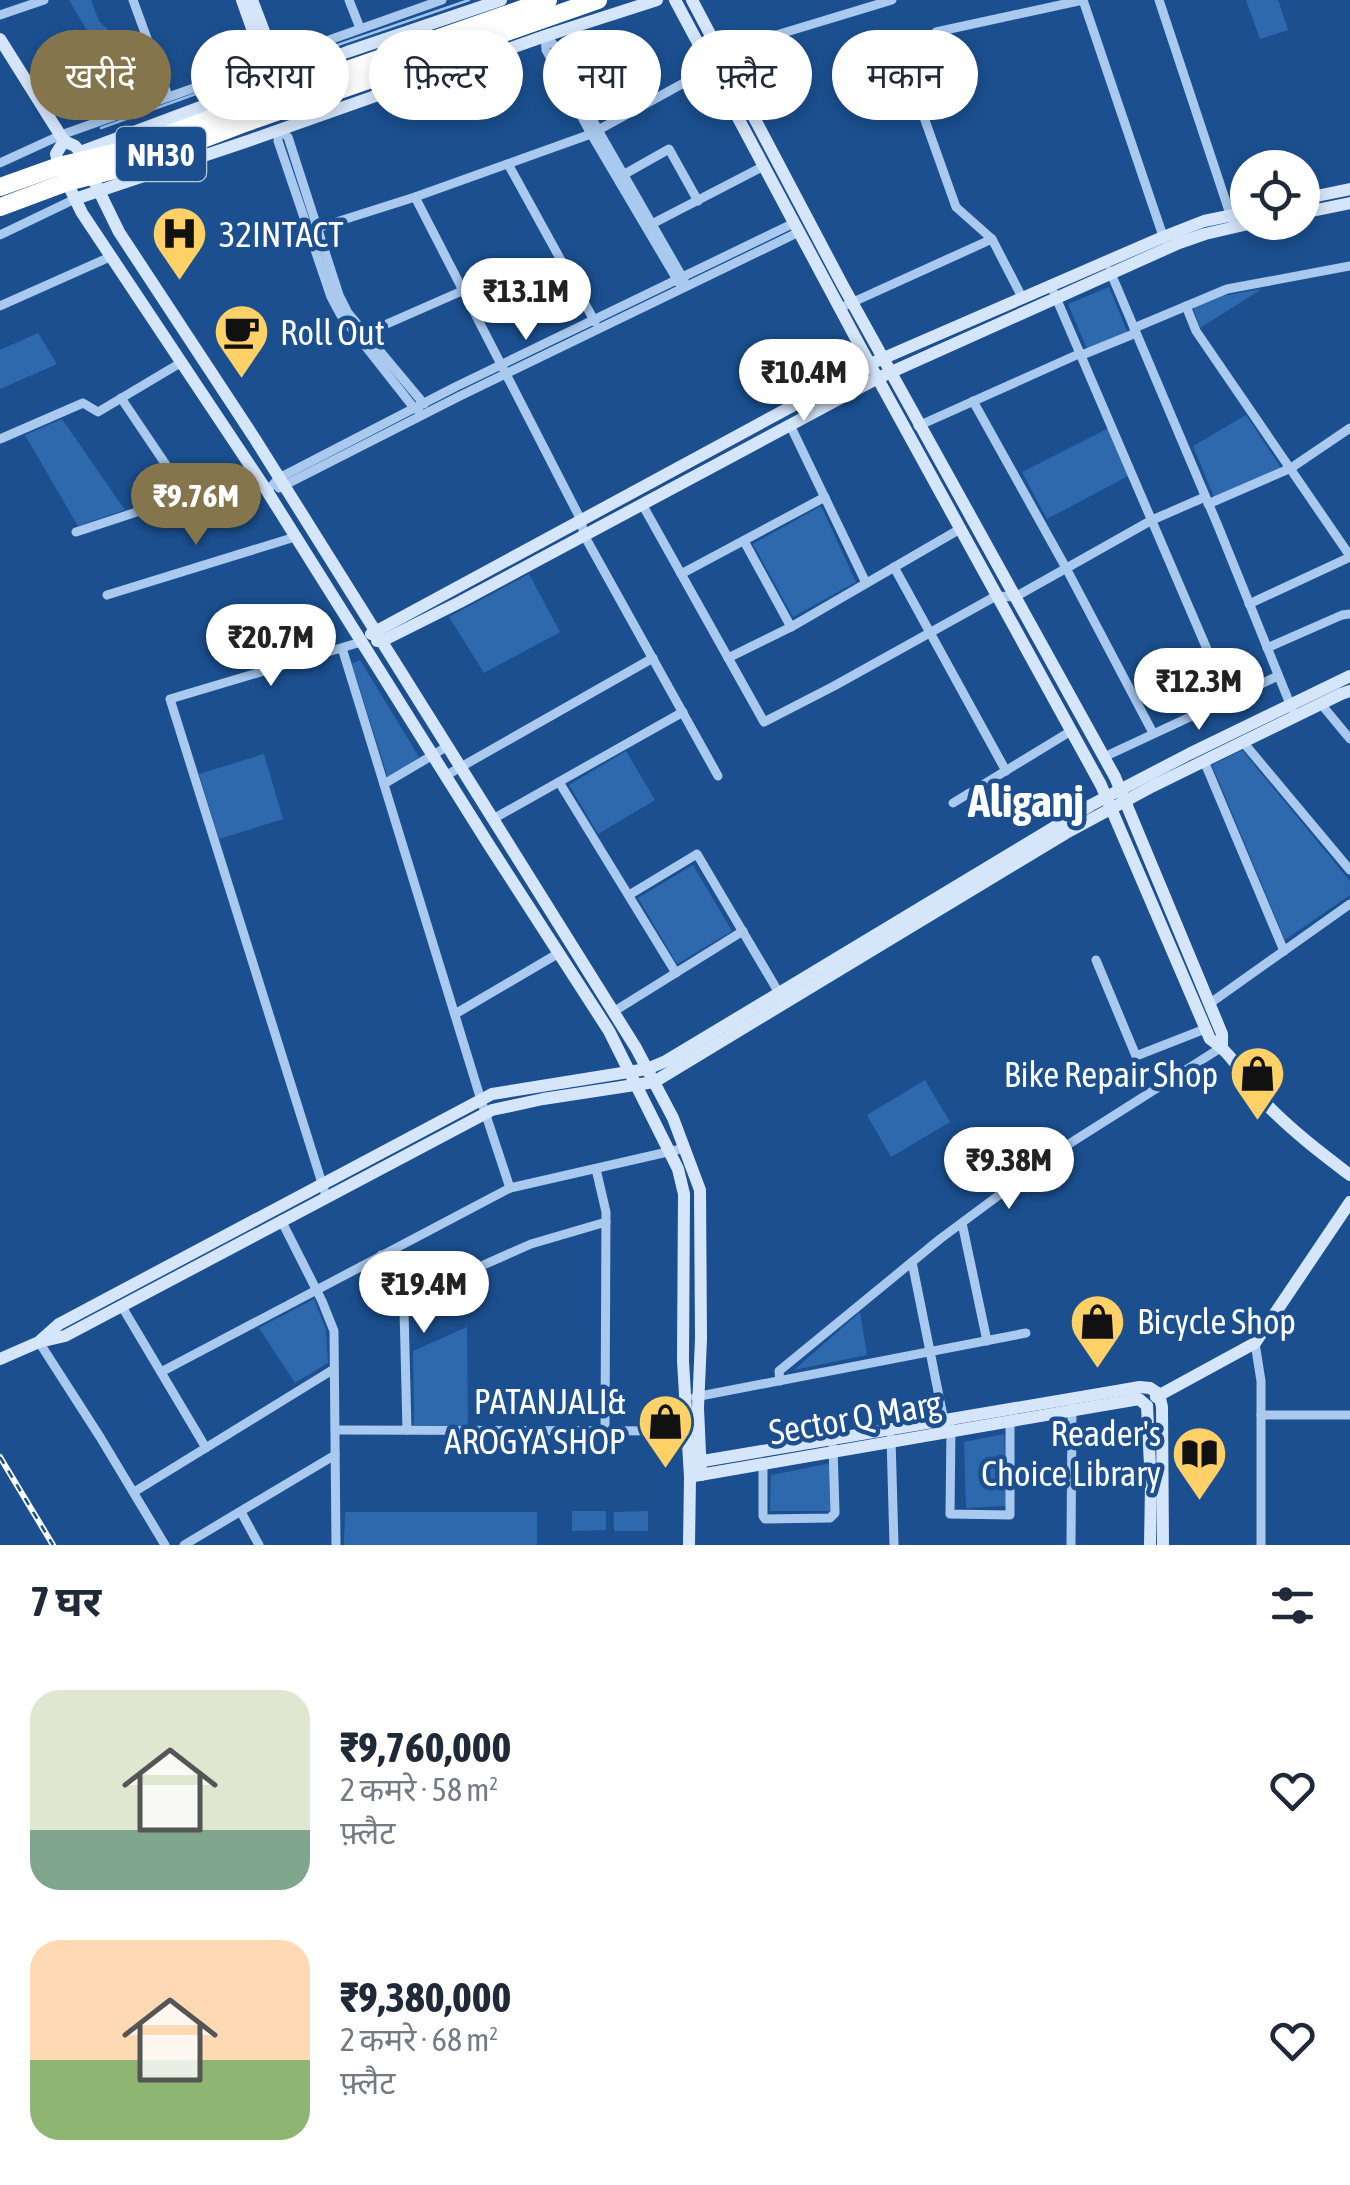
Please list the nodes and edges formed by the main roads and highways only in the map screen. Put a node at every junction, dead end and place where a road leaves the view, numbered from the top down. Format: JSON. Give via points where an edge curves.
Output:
{"nodes":[{"id":1,"x":548,"y":0,"type":"edge"},
{"id":2,"x":598,"y":0,"type":"edge"},
{"id":3,"x":89,"y":170,"type":"junction"},
{"id":4,"x":67,"y":182,"type":"junction"},
{"id":5,"x":0,"y":187,"type":"edge"},
{"id":6,"x":0,"y":208,"type":"edge"}],
"edges":[{"from":1,"to":3,"type":"highway","number":"NH30","via":[[126,150]]},
{"from":2,"to":3,"type":"highway","number":"NH30","via":[[245,132]]},
{"from":3,"to":4,"type":"highway","number":"NH30"},
{"from":4,"to":5,"type":"highway","number":"NH30","via":[[21,178]]},
{"from":4,"to":6,"type":"highway","number":"NH30"}]}
